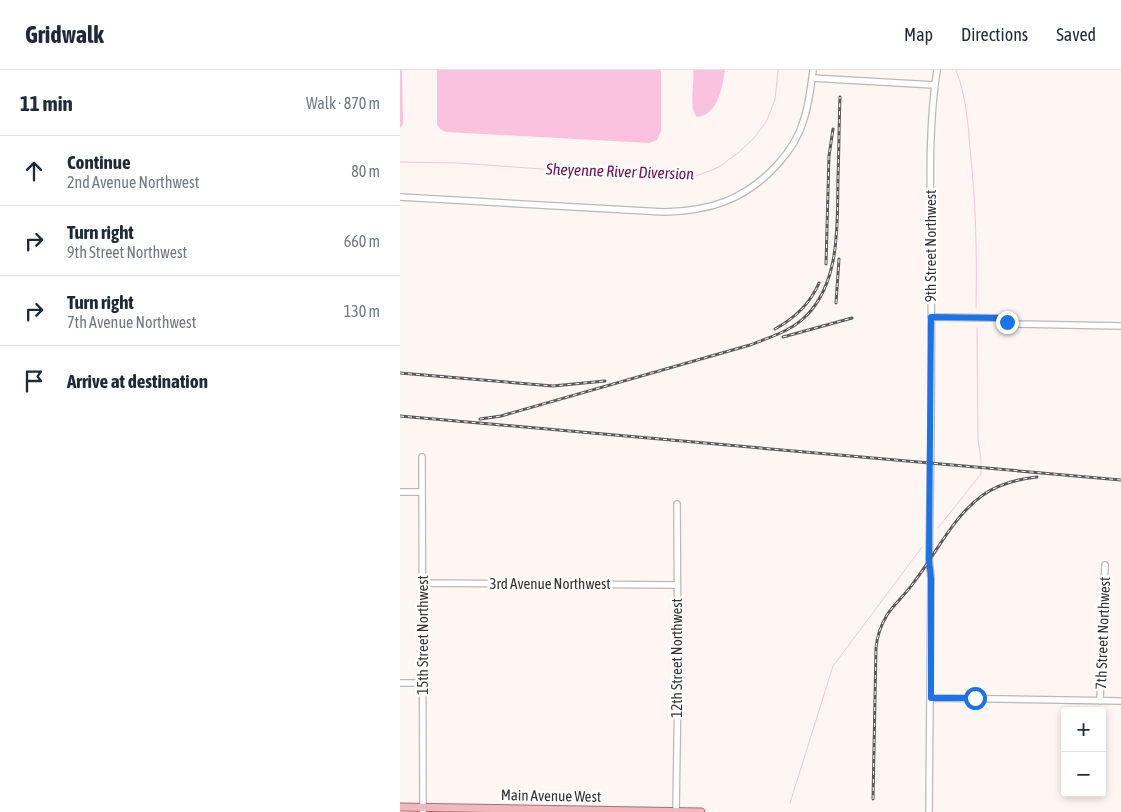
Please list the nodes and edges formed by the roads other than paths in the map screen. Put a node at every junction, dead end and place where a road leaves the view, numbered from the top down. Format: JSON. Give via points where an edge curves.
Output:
{"nodes":[{"id":1,"x":813,"y":70,"type":"edge"},
{"id":2,"x":937,"y":70,"type":"edge"},
{"id":3,"x":812,"y":78,"type":"junction"},
{"id":4,"x":934,"y":85,"type":"junction"},
{"id":5,"x":400,"y":197,"type":"edge"},
{"id":6,"x":931,"y":317,"type":"junction"},
{"id":7,"x":1121,"y":326,"type":"edge"},
{"id":8,"x":422,"y":457,"type":"dead end"},
{"id":9,"x":400,"y":492,"type":"edge"},
{"id":10,"x":422,"y":492,"type":"junction"},
{"id":11,"x":677,"y":504,"type":"dead end"},
{"id":12,"x":1105,"y":565,"type":"dead end"},
{"id":13,"x":422,"y":583,"type":"junction"},
{"id":14,"x":677,"y":585,"type":"junction"},
{"id":15,"x":400,"y":683,"type":"edge"},
{"id":16,"x":423,"y":683,"type":"junction"},
{"id":17,"x":931,"y":698,"type":"junction"},
{"id":18,"x":1100,"y":701,"type":"junction"},
{"id":19,"x":1121,"y":702,"type":"edge"},
{"id":20,"x":400,"y":807,"type":"edge"},
{"id":21,"x":423,"y":810,"type":"edge"},
{"id":22,"x":676,"y":812,"type":"edge"},
{"id":23,"x":701,"y":812,"type":"edge"},
{"id":24,"x":928,"y":812,"type":"edge"}],
"edges":[{"from":1,"to":3,"type":"street"},
{"from":2,"to":4,"type":"street","name":"9th Street Northwest"},
{"from":3,"to":4,"type":"street"},
{"from":3,"to":5,"type":"street","via":[[804,121],[784,156],[754,187],[722,204],[684,212],[664,212]]},
{"from":4,"to":6,"type":"street","name":"9th Street Northwest"},
{"from":6,"to":7,"type":"street","via":[[997,318],[1016,324]]},
{"from":6,"to":17,"type":"street","name":"9th Street Northwest"},
{"from":8,"to":10,"type":"street","name":"15th Street Northwest"},
{"from":9,"to":10,"type":"street"},
{"from":10,"to":13,"type":"street","name":"15th Street Northwest"},
{"from":11,"to":14,"type":"street","name":"12th Street Northwest"},
{"from":12,"to":18,"type":"street","name":"7th Street Northwest"},
{"from":13,"to":14,"type":"street","name":"3rd Avenue Northwest"},
{"from":13,"to":16,"type":"street","name":"15th Street Northwest"},
{"from":14,"to":22,"type":"street","name":"12th Street Northwest"},
{"from":15,"to":16,"type":"street"},
{"from":16,"to":21,"type":"street","name":"15th Street Northwest"},
{"from":17,"to":18,"type":"street"},
{"from":17,"to":24,"type":"street","name":"9th Street Northwest"},
{"from":18,"to":19,"type":"street"},
{"from":20,"to":21,"type":"main road","name":"Main Avenue West"},
{"from":21,"to":22,"type":"main road","name":"Main Avenue West"},
{"from":22,"to":23,"type":"main road","name":"Main Avenue West"}]}
